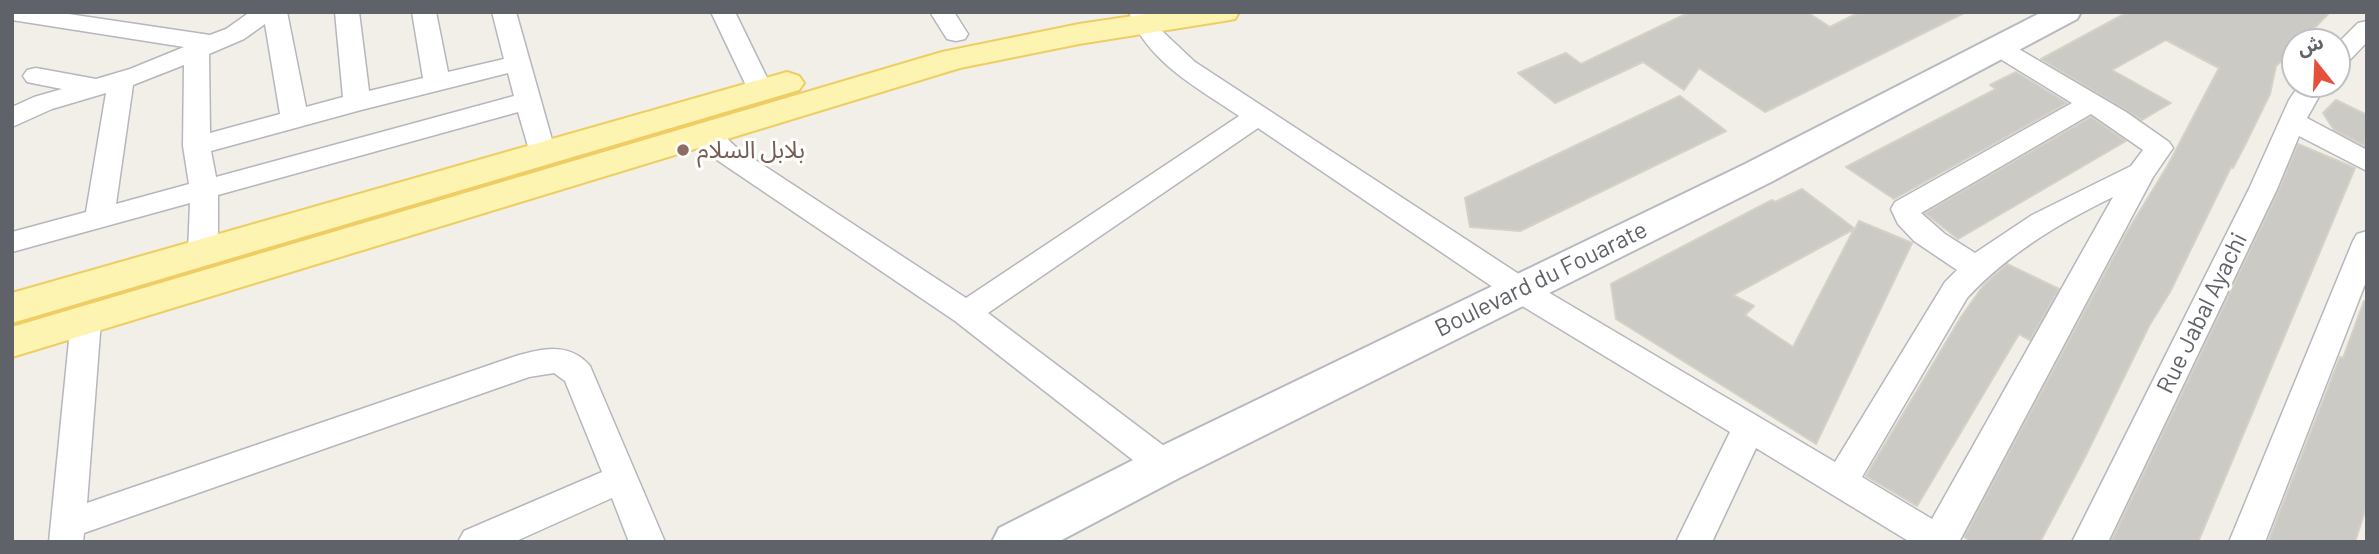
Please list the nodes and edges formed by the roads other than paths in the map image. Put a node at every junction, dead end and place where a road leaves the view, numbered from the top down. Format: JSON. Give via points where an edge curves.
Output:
{"nodes":[{"id":1,"x":267,"y":12,"type":"edge"},
{"id":2,"x":275,"y":12,"type":"edge"},
{"id":3,"x":347,"y":12,"type":"edge"},
{"id":4,"x":424,"y":12,"type":"edge"},
{"id":5,"x":504,"y":12,"type":"edge"},
{"id":6,"x":723,"y":12,"type":"edge"},
{"id":7,"x":1085,"y":12,"type":"edge"},
{"id":8,"x":1224,"y":12,"type":"edge"},
{"id":9,"x":2066,"y":12,"type":"edge"},
{"id":10,"x":12,"y":13,"type":"edge"},
{"id":11,"x":54,"y":15,"type":"edge"},
{"id":12,"x":1142,"y":18,"type":"edge"},
{"id":13,"x":949,"y":23,"type":"edge"},
{"id":14,"x":2367,"y":28,"type":"edge"},
{"id":15,"x":2351,"y":44,"type":"edge"},
{"id":16,"x":203,"y":46,"type":"junction"},
{"id":17,"x":1998,"y":47,"type":"junction"},
{"id":18,"x":518,"y":63,"type":"junction"},
{"id":19,"x":36,"y":76,"type":"dead end"},
{"id":20,"x":438,"y":83,"type":"junction"},
{"id":21,"x":108,"y":84,"type":"junction"},
{"id":22,"x":760,"y":90,"type":"junction"},
{"id":23,"x":2306,"y":98,"type":"edge"},
{"id":24,"x":528,"y":101,"type":"junction"},
{"id":25,"x":357,"y":102,"type":"junction"},
{"id":26,"x":2091,"y":103,"type":"junction"},
{"id":27,"x":1259,"y":115,"type":"junction"},
{"id":28,"x":12,"y":118,"type":"edge"},
{"id":29,"x":294,"y":120,"type":"junction"},
{"id":30,"x":2294,"y":122,"type":"junction"},
{"id":31,"x":706,"y":135,"type":"junction"},
{"id":32,"x":197,"y":146,"type":"junction"},
{"id":33,"x":542,"y":154,"type":"junction"},
{"id":34,"x":2367,"y":162,"type":"edge"},
{"id":35,"x":2141,"y":173,"type":"junction"},
{"id":36,"x":204,"y":191,"type":"junction"},
{"id":37,"x":99,"y":219,"type":"junction"},
{"id":38,"x":2367,"y":241,"type":"edge"},
{"id":39,"x":12,"y":242,"type":"edge"},
{"id":40,"x":203,"y":253,"type":"junction"},
{"id":41,"x":1975,"y":267,"type":"junction"},
{"id":42,"x":1520,"y":289,"type":"junction"},
{"id":43,"x":12,"y":308,"type":"edge"},
{"id":44,"x":966,"y":313,"type":"junction"},
{"id":45,"x":86,"y":320,"type":"junction"},
{"id":46,"x":12,"y":342,"type":"edge"},
{"id":47,"x":1749,"y":427,"type":"junction"},
{"id":48,"x":1164,"y":465,"type":"junction"},
{"id":49,"x":621,"y":479,"type":"junction"},
{"id":50,"x":1841,"y":482,"type":"junction"},
{"id":51,"x":67,"y":533,"type":"edge"},
{"id":52,"x":1939,"y":541,"type":"edge"},
{"id":53,"x":476,"y":542,"type":"edge"},
{"id":54,"x":647,"y":542,"type":"edge"},
{"id":55,"x":1015,"y":542,"type":"edge"},
{"id":56,"x":1694,"y":542,"type":"edge"},
{"id":57,"x":2090,"y":542,"type":"edge"},
{"id":58,"x":2247,"y":542,"type":"edge"}],
"edges":[{"from":1,"to":16,"type":"street","via":[[243,29]]},
{"from":2,"to":29,"type":"street"},
{"from":3,"to":25,"type":"street"},
{"from":4,"to":20,"type":"street"},
{"from":5,"to":18,"type":"street"},
{"from":6,"to":22,"type":"street"},
{"from":7,"to":13,"type":"main road"},
{"from":8,"to":12,"type":"main road"},
{"from":9,"to":17,"type":"street","name":"Boulevard du Fouarate"},
{"from":10,"to":11,"type":"street"},
{"from":11,"to":16,"type":"street"},
{"from":12,"to":27,"type":"street","via":[[1158,43],[1186,68]]},
{"from":12,"to":31,"type":"main road","via":[[954,59]]},
{"from":13,"to":22,"type":"main road"},
{"from":14,"to":15,"type":"street"},
{"from":16,"to":21,"type":"street"},
{"from":16,"to":32,"type":"street"},
{"from":17,"to":26,"type":"street"},
{"from":17,"to":42,"type":"street","name":"Boulevard du Fouarate","via":[[1758,173]]},
{"from":18,"to":20,"type":"street"},
{"from":18,"to":24,"type":"street"},
{"from":19,"to":21,"type":"street"},
{"from":20,"to":25,"type":"street"},
{"from":21,"to":28,"type":"street","via":[[43,103]]},
{"from":21,"to":37,"type":"street"},
{"from":22,"to":33,"type":"main road"},
{"from":23,"to":30,"type":"street","name":"Rue Jabal Ayachi"},
{"from":24,"to":33,"type":"street"},
{"from":24,"to":36,"type":"street"},
{"from":25,"to":29,"type":"street"},
{"from":26,"to":35,"type":"street","via":[[2158,148]]},
{"from":26,"to":41,"type":"street","via":[[1905,208],[1916,227]]},
{"from":27,"to":42,"type":"street"},
{"from":27,"to":44,"type":"street"},
{"from":29,"to":32,"type":"street"},
{"from":30,"to":34,"type":"street"},
{"from":30,"to":57,"type":"street","name":"Rue Jabal Ayachi"},
{"from":31,"to":44,"type":"street","via":[[727,154]]},
{"from":31,"to":45,"type":"main road"},
{"from":32,"to":36,"type":"street"},
{"from":33,"to":40,"type":"main road"},
{"from":35,"to":41,"type":"street","via":[[2043,220]]},
{"from":35,"to":52,"type":"street"},
{"from":36,"to":37,"type":"street"},
{"from":36,"to":40,"type":"street"},
{"from":37,"to":39,"type":"street"},
{"from":38,"to":58,"type":"street"},
{"from":40,"to":43,"type":"main road"},
{"from":41,"to":50,"type":"street","via":[[1956,290]]},
{"from":42,"to":47,"type":"street"},
{"from":42,"to":48,"type":"street","name":"Boulevard du Fouarate"},
{"from":44,"to":48,"type":"street"},
{"from":45,"to":46,"type":"main road"},
{"from":45,"to":51,"type":"street"},
{"from":47,"to":50,"type":"street"},
{"from":47,"to":56,"type":"street"},
{"from":48,"to":55,"type":"street","name":"Boulevard du Fouarate"},
{"from":49,"to":51,"type":"street","via":[[579,374],[559,360],[543,361]]},
{"from":49,"to":53,"type":"street"},
{"from":49,"to":54,"type":"street"},
{"from":50,"to":52,"type":"street"}]}
